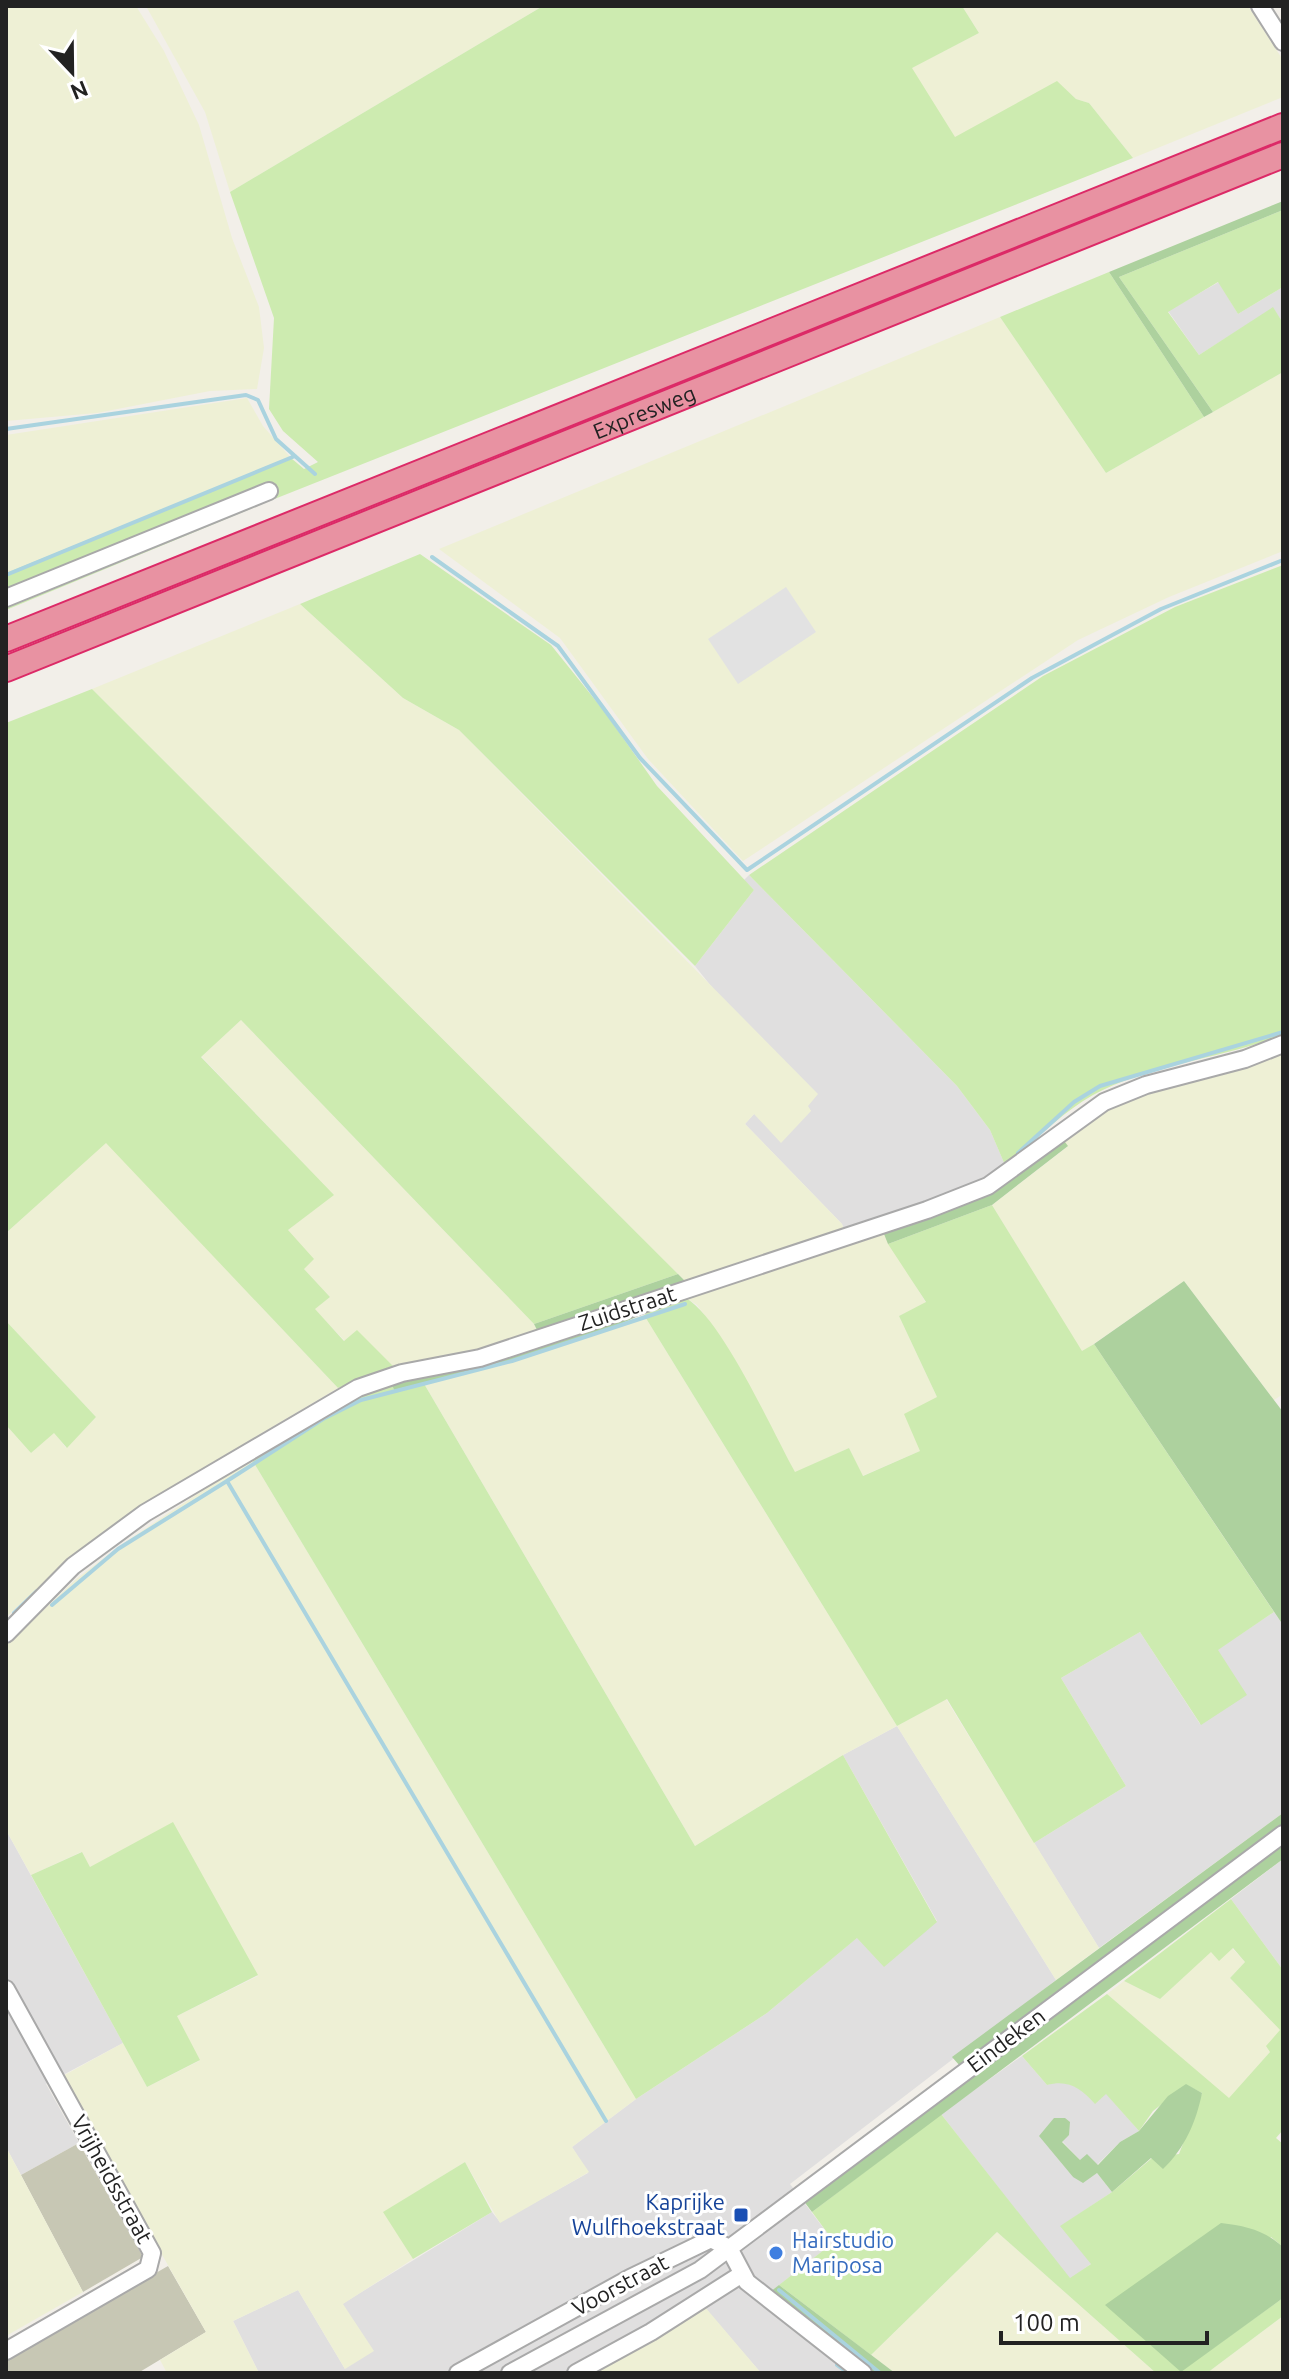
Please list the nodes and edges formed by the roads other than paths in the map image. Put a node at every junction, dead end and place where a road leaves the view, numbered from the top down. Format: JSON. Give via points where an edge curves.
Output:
{"nodes":[{"id":1,"x":1260,"y":6,"type":"edge"},
{"id":2,"x":1283,"y":42,"type":"edge"},
{"id":3,"x":1283,"y":126,"type":"edge"},
{"id":4,"x":1283,"y":155,"type":"edge"},
{"id":5,"x":269,"y":491,"type":"dead end"},
{"id":6,"x":6,"y":598,"type":"edge"},
{"id":7,"x":6,"y":639,"type":"edge"},
{"id":8,"x":6,"y":669,"type":"edge"},
{"id":9,"x":1283,"y":1044,"type":"edge"},
{"id":10,"x":6,"y":1634,"type":"edge"},
{"id":11,"x":1283,"y":1834,"type":"edge"},
{"id":12,"x":6,"y":1989,"type":"edge"},
{"id":13,"x":729,"y":2248,"type":"junction"},
{"id":14,"x":742,"y":2274,"type":"junction"},
{"id":15,"x":6,"y":2351,"type":"edge"},
{"id":16,"x":458,"y":2373,"type":"edge"},
{"id":17,"x":510,"y":2373,"type":"edge"},
{"id":18,"x":576,"y":2373,"type":"edge"},
{"id":19,"x":863,"y":2373,"type":"edge"}],
"edges":[{"from":1,"to":2,"type":"street"},
{"from":3,"to":7,"type":"highway","name":"Expresweg"},
{"from":4,"to":8,"type":"highway","name":"Expresweg"},
{"from":5,"to":6,"type":"street"},
{"from":9,"to":10,"type":"street","name":"Zuidstraat","via":[[1104,1102],[988,1186],[927,1210],[480,1358],[402,1373],[358,1388],[145,1513],[73,1566]]},
{"from":11,"to":13,"type":"street","name":"Eindeken"},
{"from":12,"to":15,"type":"street","name":"Vrijheidsstraat","via":[[152,2253],[148,2269]]},
{"from":13,"to":14,"type":"street"},
{"from":13,"to":16,"type":"street","name":"Voorstraat","via":[[711,2239]]},
{"from":13,"to":17,"type":"street","name":"Voorstraat","via":[[641,2305]]},
{"from":14,"to":18,"type":"street"},
{"from":14,"to":19,"type":"street"}]}
